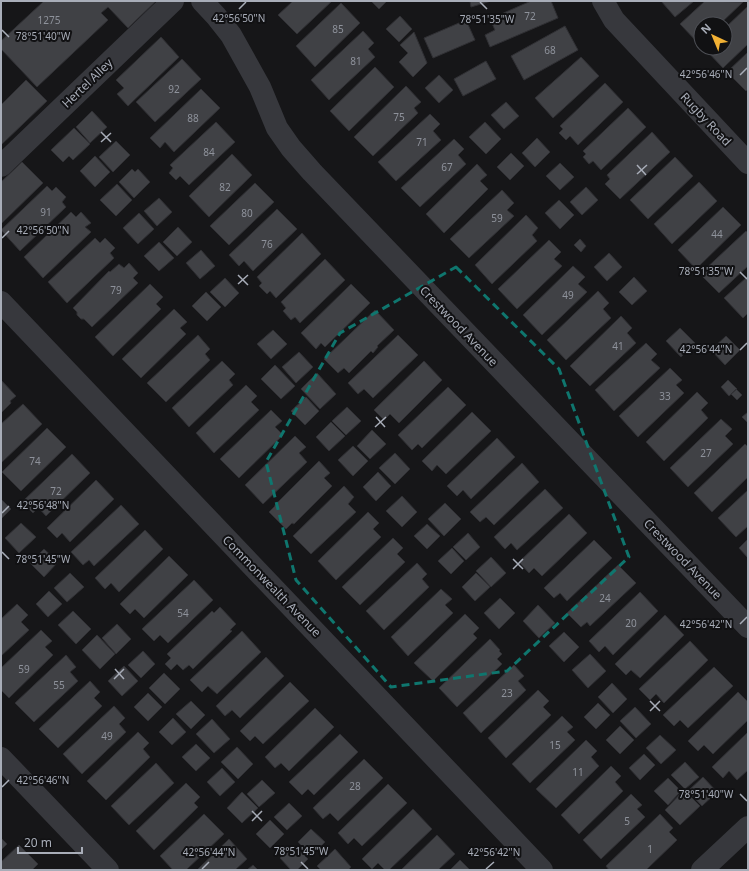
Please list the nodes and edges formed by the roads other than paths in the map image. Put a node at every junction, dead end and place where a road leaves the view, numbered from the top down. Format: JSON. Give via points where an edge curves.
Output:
{"nodes":[{"id":1,"x":173,"y":1,"type":"edge"},
{"id":2,"x":202,"y":1,"type":"edge"},
{"id":3,"x":603,"y":1,"type":"edge"},
{"id":4,"x":748,"y":163,"type":"edge"},
{"id":5,"x":1,"y":166,"type":"edge"},
{"id":6,"x":1,"y":302,"type":"edge"},
{"id":7,"x":748,"y":627,"type":"edge"},
{"id":8,"x":1,"y":758,"type":"edge"},
{"id":9,"x":748,"y":827,"type":"edge"},
{"id":10,"x":108,"y":870,"type":"edge"},
{"id":11,"x":542,"y":870,"type":"edge"},
{"id":12,"x":702,"y":870,"type":"edge"}],
"edges":[{"from":1,"to":5,"type":"street","name":"Hertel Alley"},
{"from":2,"to":7,"type":"street","name":"Crestwood Avenue","via":[[231,35],[260,88],[277,128],[291,148]]},
{"from":3,"to":4,"type":"street","name":"Rugby Road","via":[[614,20]]},
{"from":6,"to":11,"type":"street","name":"Commonwealth Avenue"},
{"from":8,"to":10,"type":"street"},
{"from":9,"to":12,"type":"street"}]}
